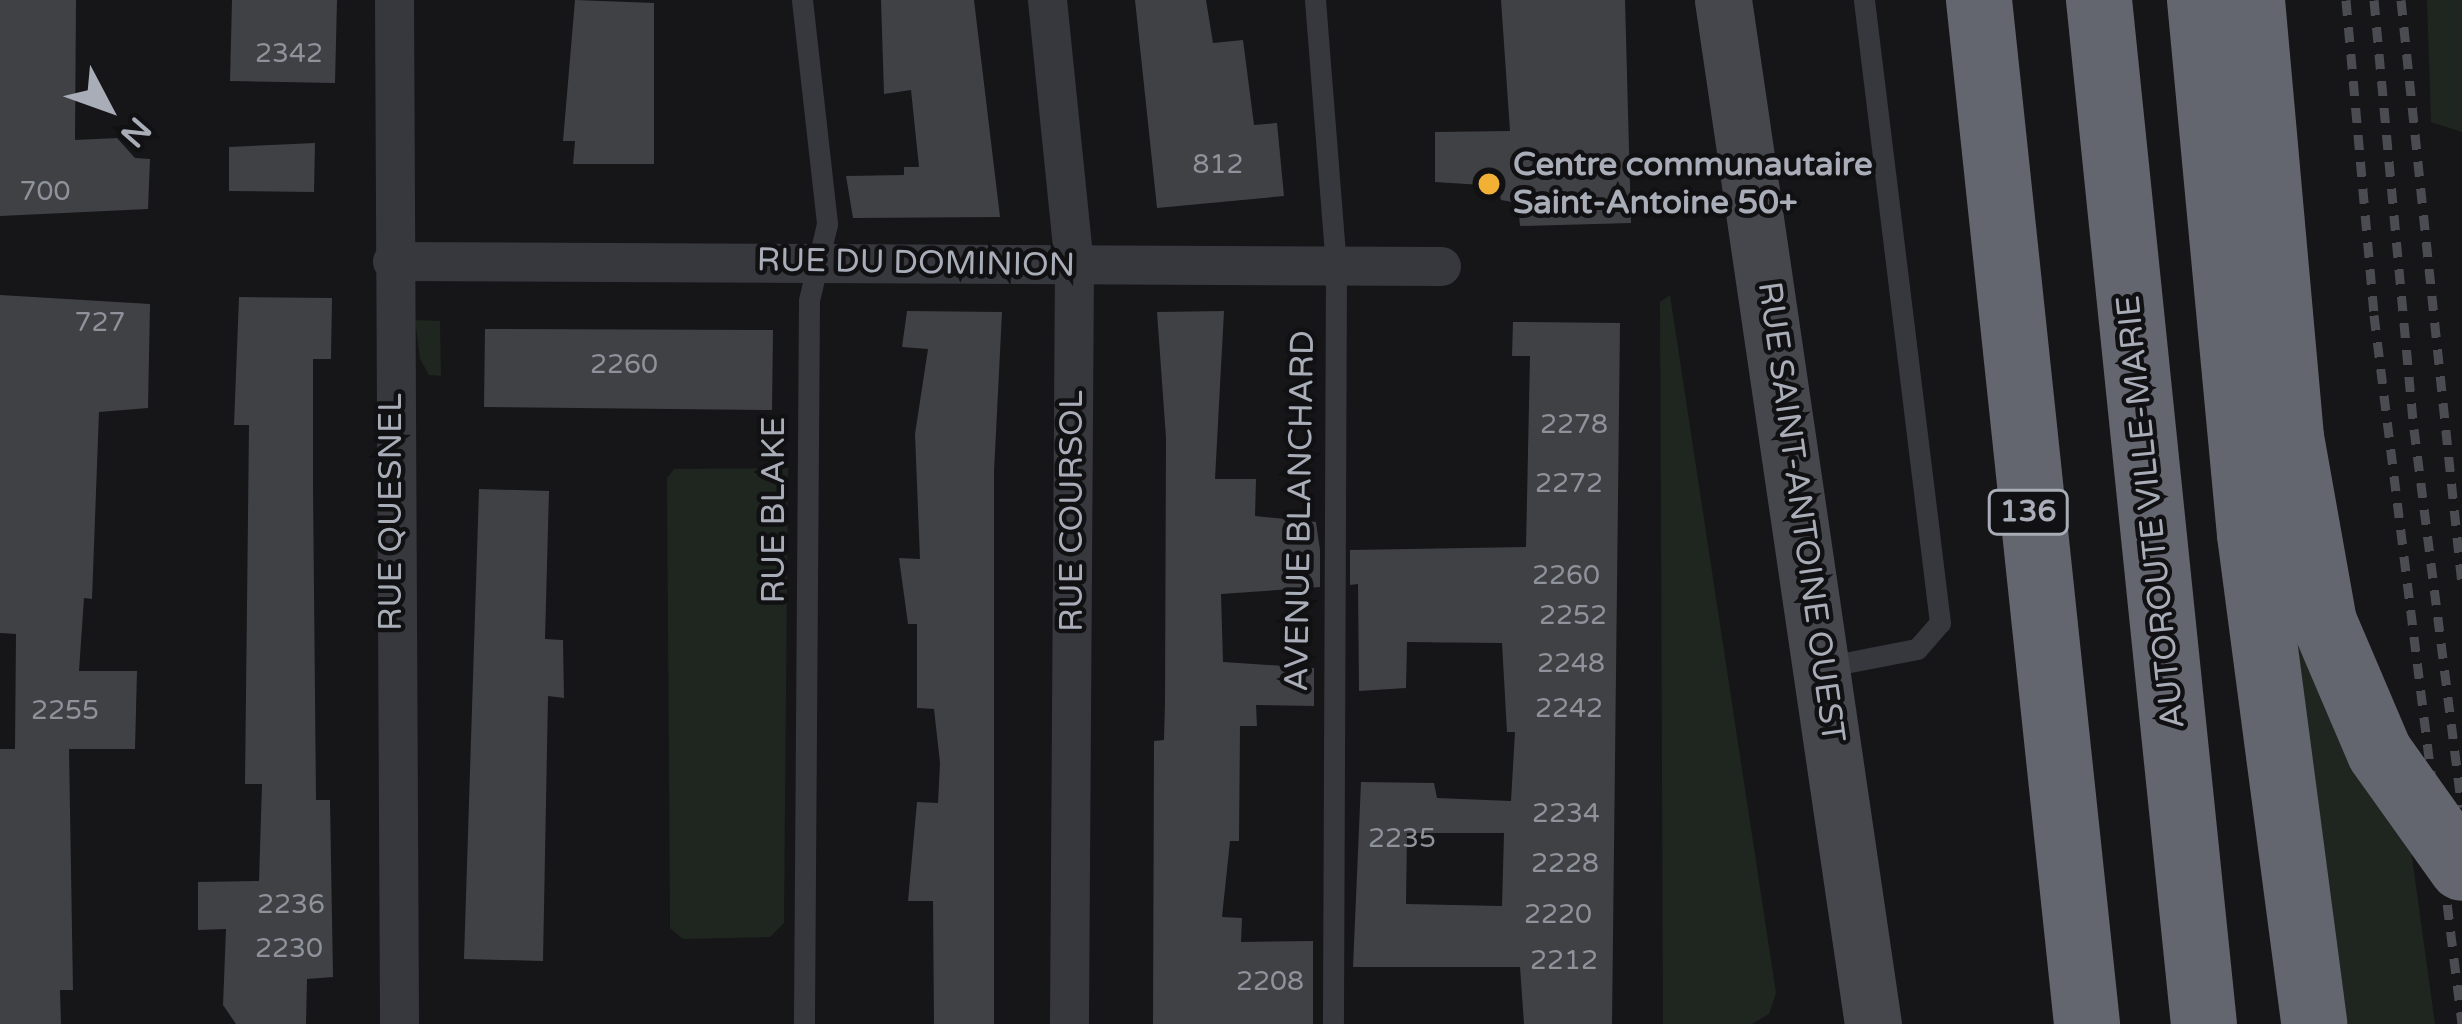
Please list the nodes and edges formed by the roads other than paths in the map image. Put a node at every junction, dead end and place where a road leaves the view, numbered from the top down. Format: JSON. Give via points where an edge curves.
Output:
{"nodes":[{"id":1,"x":394,"y":0,"type":"edge"},
{"id":2,"x":802,"y":0,"type":"edge"},
{"id":3,"x":1047,"y":0,"type":"edge"},
{"id":4,"x":1315,"y":0,"type":"edge"},
{"id":5,"x":1723,"y":0,"type":"edge"},
{"id":6,"x":1864,"y":0,"type":"edge"},
{"id":7,"x":1979,"y":0,"type":"edge"},
{"id":8,"x":2099,"y":0,"type":"edge"},
{"id":9,"x":2200,"y":0,"type":"edge"},
{"id":10,"x":2252,"y":0,"type":"edge"},
{"id":11,"x":818,"y":260,"type":"junction"},
{"id":12,"x":392,"y":261,"type":"junction"},
{"id":13,"x":1074,"y":264,"type":"junction"},
{"id":14,"x":1336,"y":266,"type":"junction"},
{"id":15,"x":1441,"y":266,"type":"dead end"},
{"id":16,"x":1824,"y":667,"type":"junction"},
{"id":17,"x":2170,"y":673,"type":"junction"},
{"id":18,"x":2462,"y":868,"type":"edge"},
{"id":19,"x":399,"y":1024,"type":"edge"},
{"id":20,"x":804,"y":1024,"type":"edge"},
{"id":21,"x":1069,"y":1024,"type":"edge"},
{"id":22,"x":1333,"y":1024,"type":"edge"},
{"id":23,"x":1873,"y":1024,"type":"edge"},
{"id":24,"x":2086,"y":1024,"type":"edge"},
{"id":25,"x":2204,"y":1024,"type":"edge"},
{"id":26,"x":2241,"y":1024,"type":"edge"},
{"id":27,"x":2314,"y":1024,"type":"edge"}],
"edges":[{"from":1,"to":12,"type":"street","name":"RUE QUESNEL"},
{"from":2,"to":11,"type":"lane","name":"RUE BLAKE","via":[[827,224]]},
{"from":3,"to":13,"type":"street","name":"RUE COURSOL"},
{"from":4,"to":14,"type":"lane","name":"AVENUE BLANCHARD"},
{"from":5,"to":16,"type":"main road","name":"RUE SAINT-ANTOINE OUEST"},
{"from":6,"to":16,"type":"lane","via":[[1940,623],[1917,650]]},
{"from":7,"to":24,"type":"highway","number":"136"},
{"from":8,"to":17,"type":"highway","name":"AUTOROUTE VILLE-MARIE"},
{"from":9,"to":27,"type":"highway","via":[[2250,535]]},
{"from":10,"to":18,"type":"highway","bridge":true,"via":[[2291,437],[2324,622],[2380,753]]},
{"from":11,"to":12,"type":"street","name":"RUE DU DOMINION"},
{"from":11,"to":13,"type":"street","name":"RUE DU DOMINION"},
{"from":11,"to":20,"type":"lane","name":"RUE BLAKE","via":[[808,345]]},
{"from":12,"to":19,"type":"street","name":"RUE QUESNEL"},
{"from":13,"to":14,"type":"street","name":"RUE DU DOMINION"},
{"from":13,"to":21,"type":"street","name":"RUE COURSOL"},
{"from":14,"to":15,"type":"street","name":"RUE DU DOMINION"},
{"from":14,"to":22,"type":"lane","name":"AVENUE BLANCHARD"},
{"from":16,"to":23,"type":"main road","name":"RUE SAINT-ANTOINE OUEST"},
{"from":17,"to":25,"type":"highway","name":"AUTOROUTE VILLE-MARIE"},
{"from":17,"to":26,"type":"highway"}]}
